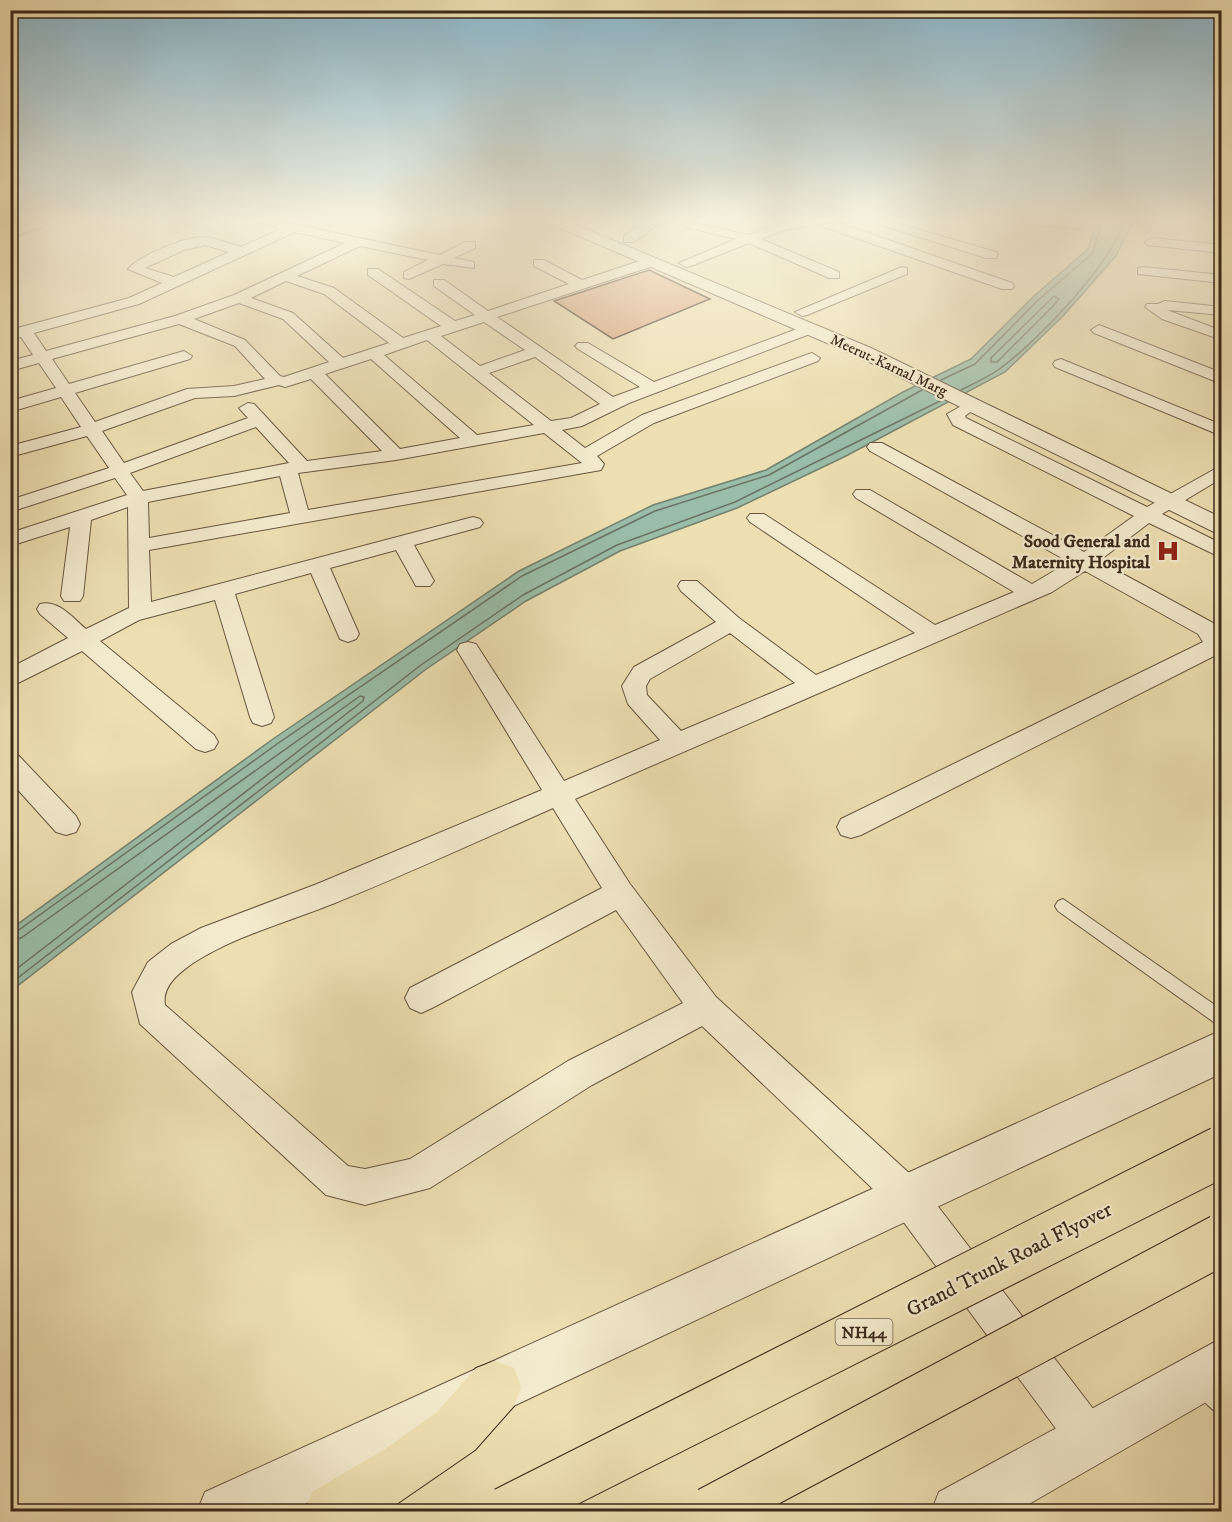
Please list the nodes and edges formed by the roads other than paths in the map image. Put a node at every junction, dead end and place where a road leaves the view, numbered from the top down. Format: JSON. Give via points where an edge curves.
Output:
{"nodes":[{"id":1,"x":156,"y":290,"type":"edge"},
{"id":2,"x":255,"y":290,"type":"edge"},
{"id":3,"x":326,"y":290,"type":"edge"},
{"id":4,"x":399,"y":290,"type":"edge"},
{"id":5,"x":450,"y":290,"type":"edge"},
{"id":6,"x":566,"y":290,"type":"edge"},
{"id":7,"x":736,"y":290,"type":"edge"},
{"id":8,"x":865,"y":290,"type":"edge"},
{"id":9,"x":239,"y":298,"type":"junction"},
{"id":10,"x":1221,"y":311,"type":"edge"},
{"id":11,"x":487,"y":316,"type":"junction"},
{"id":12,"x":180,"y":319,"type":"junction"},
{"id":13,"x":806,"y":321,"type":"junction"},
{"id":14,"x":453,"y":327,"type":"junction"},
{"id":15,"x":1100,"y":330,"type":"dead end"},
{"id":16,"x":18,"y":333,"type":"edge"},
{"id":17,"x":430,"y":335,"type":"junction"},
{"id":18,"x":1221,"y":336,"type":"edge"},
{"id":19,"x":401,"y":344,"type":"junction"},
{"id":20,"x":583,"y":346,"type":"dead end"},
{"id":21,"x":538,"y":351,"type":"junction"},
{"id":22,"x":373,"y":353,"type":"junction"},
{"id":23,"x":184,"y":356,"type":"dead end"},
{"id":24,"x":44,"y":357,"type":"junction"},
{"id":25,"x":812,"y":358,"type":"dead end"},
{"id":26,"x":340,"y":364,"type":"junction"},
{"id":27,"x":1061,"y":364,"type":"dead end"},
{"id":28,"x":10,"y":366,"type":"edge"},
{"id":29,"x":478,"y":372,"type":"junction"},
{"id":30,"x":314,"y":373,"type":"junction"},
{"id":31,"x":1221,"y":380,"type":"edge"},
{"id":32,"x":276,"y":381,"type":"junction"},
{"id":33,"x":655,"y":389,"type":"junction"},
{"id":34,"x":66,"y":391,"type":"junction"},
{"id":35,"x":234,"y":391,"type":"junction"},
{"id":36,"x":976,"y":402,"type":"junction"},
{"id":37,"x":611,"y":404,"type":"junction"},
{"id":38,"x":10,"y":407,"type":"edge"},
{"id":39,"x":258,"y":420,"type":"junction"},
{"id":40,"x":92,"y":429,"type":"junction"},
{"id":41,"x":551,"y":429,"type":"junction"},
{"id":42,"x":1221,"y":431,"type":"edge"},
{"id":43,"x":476,"y":442,"type":"junction"},
{"id":44,"x":876,"y":447,"type":"dead end"},
{"id":45,"x":10,"y":452,"type":"edge"},
{"id":46,"x":396,"y":455,"type":"junction"},
{"id":47,"x":584,"y":456,"type":"junction"},
{"id":48,"x":295,"y":468,"type":"junction"},
{"id":49,"x":1221,"y":470,"type":"edge"},
{"id":50,"x":119,"y":471,"type":"junction"},
{"id":51,"x":863,"y":494,"type":"dead end"},
{"id":52,"x":138,"y":498,"type":"junction"},
{"id":53,"x":1178,"y":498,"type":"junction"},
{"id":54,"x":10,"y":506,"type":"edge"},
{"id":55,"x":1221,"y":511,"type":"edge"},
{"id":56,"x":300,"y":515,"type":"junction"},
{"id":57,"x":1147,"y":515,"type":"junction"},
{"id":58,"x":81,"y":517,"type":"junction"},
{"id":59,"x":757,"y":518,"type":"dead end"},
{"id":60,"x":473,"y":523,"type":"dead end"},
{"id":61,"x":1221,"y":528,"type":"edge"},
{"id":62,"x":10,"y":540,"type":"edge"},
{"id":63,"x":402,"y":542,"type":"junction"},
{"id":64,"x":138,"y":546,"type":"junction"},
{"id":65,"x":1221,"y":552,"type":"edge"},
{"id":66,"x":1084,"y":562,"type":"junction"},
{"id":67,"x":318,"y":565,"type":"junction"},
{"id":68,"x":423,"y":581,"type":"dead end"},
{"id":69,"x":689,"y":586,"type":"dead end"},
{"id":70,"x":223,"y":591,"type":"junction"},
{"id":71,"x":1030,"y":592,"type":"junction"},
{"id":72,"x":72,"y":596,"type":"dead end"},
{"id":73,"x":48,"y":609,"type":"dead end"},
{"id":74,"x":140,"y":613,"type":"junction"},
{"id":75,"x":731,"y":623,"type":"junction"},
{"id":76,"x":348,"y":633,"type":"dead end"},
{"id":77,"x":933,"y":634,"type":"junction"},
{"id":78,"x":85,"y":640,"type":"junction"},
{"id":79,"x":468,"y":650,"type":"dead end"},
{"id":80,"x":10,"y":679,"type":"edge"},
{"id":81,"x":814,"y":685,"type":"junction"},
{"id":82,"x":262,"y":717,"type":"dead end"},
{"id":83,"x":205,"y":742,"type":"dead end"},
{"id":84,"x":677,"y":743,"type":"junction"},
{"id":85,"x":10,"y":763,"type":"edge"},
{"id":86,"x":557,"y":795,"type":"junction"},
{"id":87,"x":66,"y":824,"type":"dead end"},
{"id":88,"x":850,"y":827,"type":"dead end"},
{"id":89,"x":620,"y":893,"type":"junction"},
{"id":90,"x":1063,"y":906,"type":"dead end"},
{"id":91,"x":421,"y":998,"type":"dead end"},
{"id":92,"x":705,"y":1008,"type":"junction"},
{"id":93,"x":1221,"y":1020,"type":"edge"},
{"id":94,"x":1221,"y":1051,"type":"edge"},
{"id":95,"x":1221,"y":1151,"type":"edge"},
{"id":96,"x":907,"y":1196,"type":"junction"},
{"id":97,"x":1221,"y":1239,"type":"edge"},
{"id":98,"x":1214,"y":1382,"type":"edge"},
{"id":99,"x":495,"y":1387,"type":"junction"},
{"id":100,"x":1089,"y":1438,"type":"junction"},
{"id":101,"x":225,"y":1512,"type":"edge"},
{"id":102,"x":332,"y":1512,"type":"edge"},
{"id":103,"x":506,"y":1512,"type":"edge"},
{"id":104,"x":710,"y":1512,"type":"edge"},
{"id":105,"x":958,"y":1512,"type":"edge"}],
"edges":[{"from":1,"to":16,"type":"street","via":[[127,303]]},
{"from":2,"to":9,"type":"street"},
{"from":3,"to":19,"type":"street"},
{"from":4,"to":14,"type":"street"},
{"from":5,"to":11,"type":"street"},
{"from":6,"to":11,"type":"street"},
{"from":7,"to":13,"type":"street","name":"Meerut-Karnal Marg"},
{"from":8,"to":13,"type":"street"},
{"from":9,"to":12,"type":"street"},
{"from":9,"to":26,"type":"street","via":[[288,316]]},
{"from":10,"to":18,"type":"street","via":[[1152,307]]},
{"from":11,"to":14,"type":"street"},
{"from":11,"to":21,"type":"street"},
{"from":12,"to":24,"type":"street"},
{"from":12,"to":32,"type":"street","via":[[240,343]]},
{"from":13,"to":33,"type":"street"},
{"from":13,"to":36,"type":"street","name":"Meerut-Karnal Marg","via":[[917,370]]},
{"from":14,"to":17,"type":"street"},
{"from":15,"to":31,"type":"street"},
{"from":16,"to":24,"type":"street"},
{"from":17,"to":19,"type":"street"},
{"from":17,"to":29,"type":"street"},
{"from":19,"to":22,"type":"street"},
{"from":20,"to":33,"type":"street"},
{"from":21,"to":29,"type":"street"},
{"from":21,"to":37,"type":"street"},
{"from":22,"to":26,"type":"street"},
{"from":22,"to":43,"type":"street"},
{"from":23,"to":34,"type":"street"},
{"from":24,"to":28,"type":"street"},
{"from":24,"to":34,"type":"street"},
{"from":25,"to":47,"type":"street","via":[[648,419]]},
{"from":26,"to":30,"type":"street"},
{"from":27,"to":42,"type":"street"},
{"from":29,"to":41,"type":"street"},
{"from":30,"to":32,"type":"street"},
{"from":30,"to":46,"type":"street"},
{"from":32,"to":35,"type":"street"},
{"from":33,"to":37,"type":"street"},
{"from":34,"to":38,"type":"street"},
{"from":34,"to":40,"type":"street"},
{"from":35,"to":39,"type":"street"},
{"from":35,"to":40,"type":"street","via":[[193,393]]},
{"from":36,"to":53,"type":"street","name":"Meerut-Karnal Marg"},
{"from":36,"to":57,"type":"street","via":[[956,414],[959,421]]},
{"from":37,"to":41,"type":"street","via":[[591,417]]},
{"from":39,"to":48,"type":"street"},
{"from":39,"to":50,"type":"street"},
{"from":40,"to":45,"type":"street"},
{"from":40,"to":50,"type":"street"},
{"from":41,"to":43,"type":"street"},
{"from":41,"to":47,"type":"street"},
{"from":43,"to":46,"type":"street"},
{"from":44,"to":66,"type":"street"},
{"from":46,"to":48,"type":"street"},
{"from":47,"to":56,"type":"street","via":[[594,466]]},
{"from":48,"to":52,"type":"street"},
{"from":48,"to":56,"type":"street"},
{"from":49,"to":53,"type":"street"},
{"from":50,"to":52,"type":"street"},
{"from":50,"to":54,"type":"street"},
{"from":51,"to":71,"type":"street"},
{"from":52,"to":58,"type":"street"},
{"from":52,"to":64,"type":"street"},
{"from":53,"to":55,"type":"street","name":"Meerut-Karnal Marg"},
{"from":53,"to":57,"type":"street"},
{"from":53,"to":61,"type":"street","name":"Meerut-Karnal Marg"},
{"from":56,"to":64,"type":"street"},
{"from":57,"to":65,"type":"street"},
{"from":57,"to":66,"type":"street"},
{"from":58,"to":62,"type":"street"},
{"from":58,"to":72,"type":"street"},
{"from":59,"to":77,"type":"street"},
{"from":60,"to":63,"type":"street"},
{"from":63,"to":67,"type":"street"},
{"from":63,"to":68,"type":"street"},
{"from":64,"to":74,"type":"street"},
{"from":66,"to":71,"type":"street"},
{"from":66,"to":88,"type":"street","via":[[1207,629],[1214,646]]},
{"from":67,"to":70,"type":"street"},
{"from":67,"to":76,"type":"street"},
{"from":69,"to":75,"type":"street"},
{"from":70,"to":74,"type":"street"},
{"from":70,"to":82,"type":"street"},
{"from":71,"to":77,"type":"street"},
{"from":73,"to":78,"type":"street"},
{"from":74,"to":78,"type":"street"},
{"from":75,"to":81,"type":"street"},
{"from":75,"to":84,"type":"street","via":[[642,673],[634,686],[636,698]]},
{"from":77,"to":81,"type":"street"},
{"from":78,"to":80,"type":"street"},
{"from":78,"to":83,"type":"street"},
{"from":79,"to":86,"type":"street"},
{"from":81,"to":84,"type":"street"},
{"from":84,"to":86,"type":"street"},
{"from":85,"to":87,"type":"street"},
{"from":86,"to":89,"type":"street"},
{"from":86,"to":92,"type":"street","via":[[195,945],[173,959],[151,981],[145,992],[150,1013],[339,1182],[365,1187],[417,1175],[580,1073]]},
{"from":89,"to":91,"type":"street"},
{"from":89,"to":92,"type":"street"},
{"from":90,"to":93,"type":"lane"},
{"from":92,"to":96,"type":"street"},
{"from":94,"to":96,"type":"street"},
{"from":95,"to":103,"type":"highway","name":"Grand Trunk Road Flyover","number":"NH44","bridge":true},
{"from":96,"to":99,"type":"street"},
{"from":96,"to":100,"type":"street"},
{"from":97,"to":104,"type":"highway","bridge":true},
{"from":98,"to":100,"type":"street"},
{"from":99,"to":101,"type":"street"},
{"from":99,"to":102,"type":"highway","via":[[456,1431]]},
{"from":100,"to":105,"type":"street"}]}
